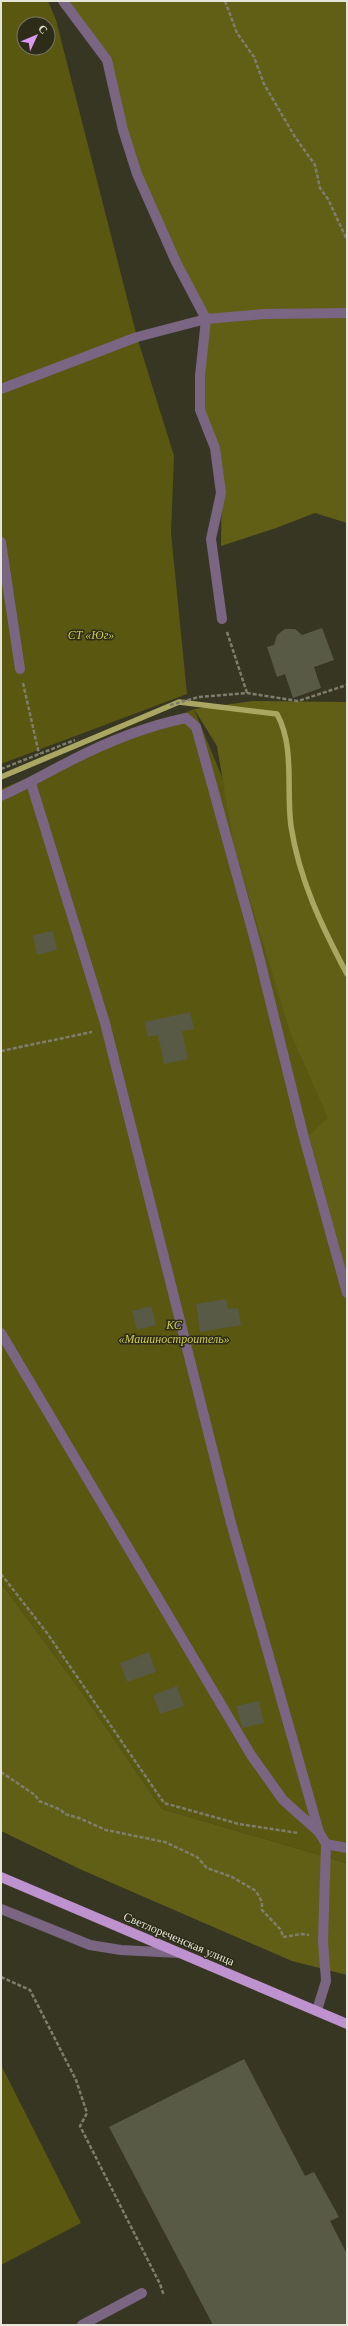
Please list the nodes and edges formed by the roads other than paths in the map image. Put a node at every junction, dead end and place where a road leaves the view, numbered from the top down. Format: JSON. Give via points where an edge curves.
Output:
{"nodes":[{"id":1,"x":63,"y":1,"type":"edge"},
{"id":2,"x":347,"y":313,"type":"edge"},
{"id":3,"x":206,"y":319,"type":"junction"},
{"id":4,"x":1,"y":389,"type":"edge"},
{"id":5,"x":1,"y":542,"type":"edge"},
{"id":6,"x":222,"y":619,"type":"road end"},
{"id":7,"x":20,"y":669,"type":"road end"},
{"id":8,"x":31,"y":783,"type":"junction"},
{"id":9,"x":1,"y":796,"type":"edge"},
{"id":10,"x":347,"y":1293,"type":"edge"},
{"id":11,"x":1,"y":1333,"type":"edge"},
{"id":12,"x":319,"y":1832,"type":"junction"},
{"id":13,"x":326,"y":1844,"type":"junction"},
{"id":14,"x":347,"y":1848,"type":"edge"},
{"id":15,"x":1,"y":1877,"type":"edge"},
{"id":16,"x":1,"y":1909,"type":"edge"},
{"id":17,"x":180,"y":1953,"type":"junction"},
{"id":18,"x":316,"y":2010,"type":"junction"},
{"id":19,"x":347,"y":2024,"type":"edge"},
{"id":20,"x":142,"y":2293,"type":"dead end"},
{"id":21,"x":82,"y":2325,"type":"edge"}],
"edges":[{"from":1,"to":3,"type":"lane","via":[[107,60],[123,130],[137,174],[176,262]]},
{"from":2,"to":3,"type":"lane","via":[[264,314]]},
{"from":3,"to":4,"type":"lane","via":[[137,337]]},
{"from":3,"to":6,"type":"lane","via":[[200,376],[200,410],[215,448],[221,493],[211,539]]},
{"from":5,"to":7,"type":"lane"},
{"from":8,"to":9,"type":"lane"},
{"from":8,"to":10,"type":"lane","via":[[72,760],[156,725],[186,718],[196,727]]},
{"from":8,"to":12,"type":"lane","via":[[107,1029],[232,1522]]},
{"from":11,"to":12,"type":"lane","via":[[251,1755],[283,1800]]},
{"from":12,"to":13,"type":"lane"},
{"from":13,"to":14,"type":"lane"},
{"from":13,"to":18,"type":"lane","via":[[323,1938],[326,1981]]},
{"from":15,"to":17,"type":"main road","name":"Светлореченская улица"},
{"from":16,"to":17,"type":"lane","via":[[90,1945],[121,1950]]},
{"from":17,"to":18,"type":"main road","name":"Светлореченская улица"},
{"from":18,"to":19,"type":"main road","name":"Светлореченская улица"},
{"from":20,"to":21,"type":"lane"}]}
